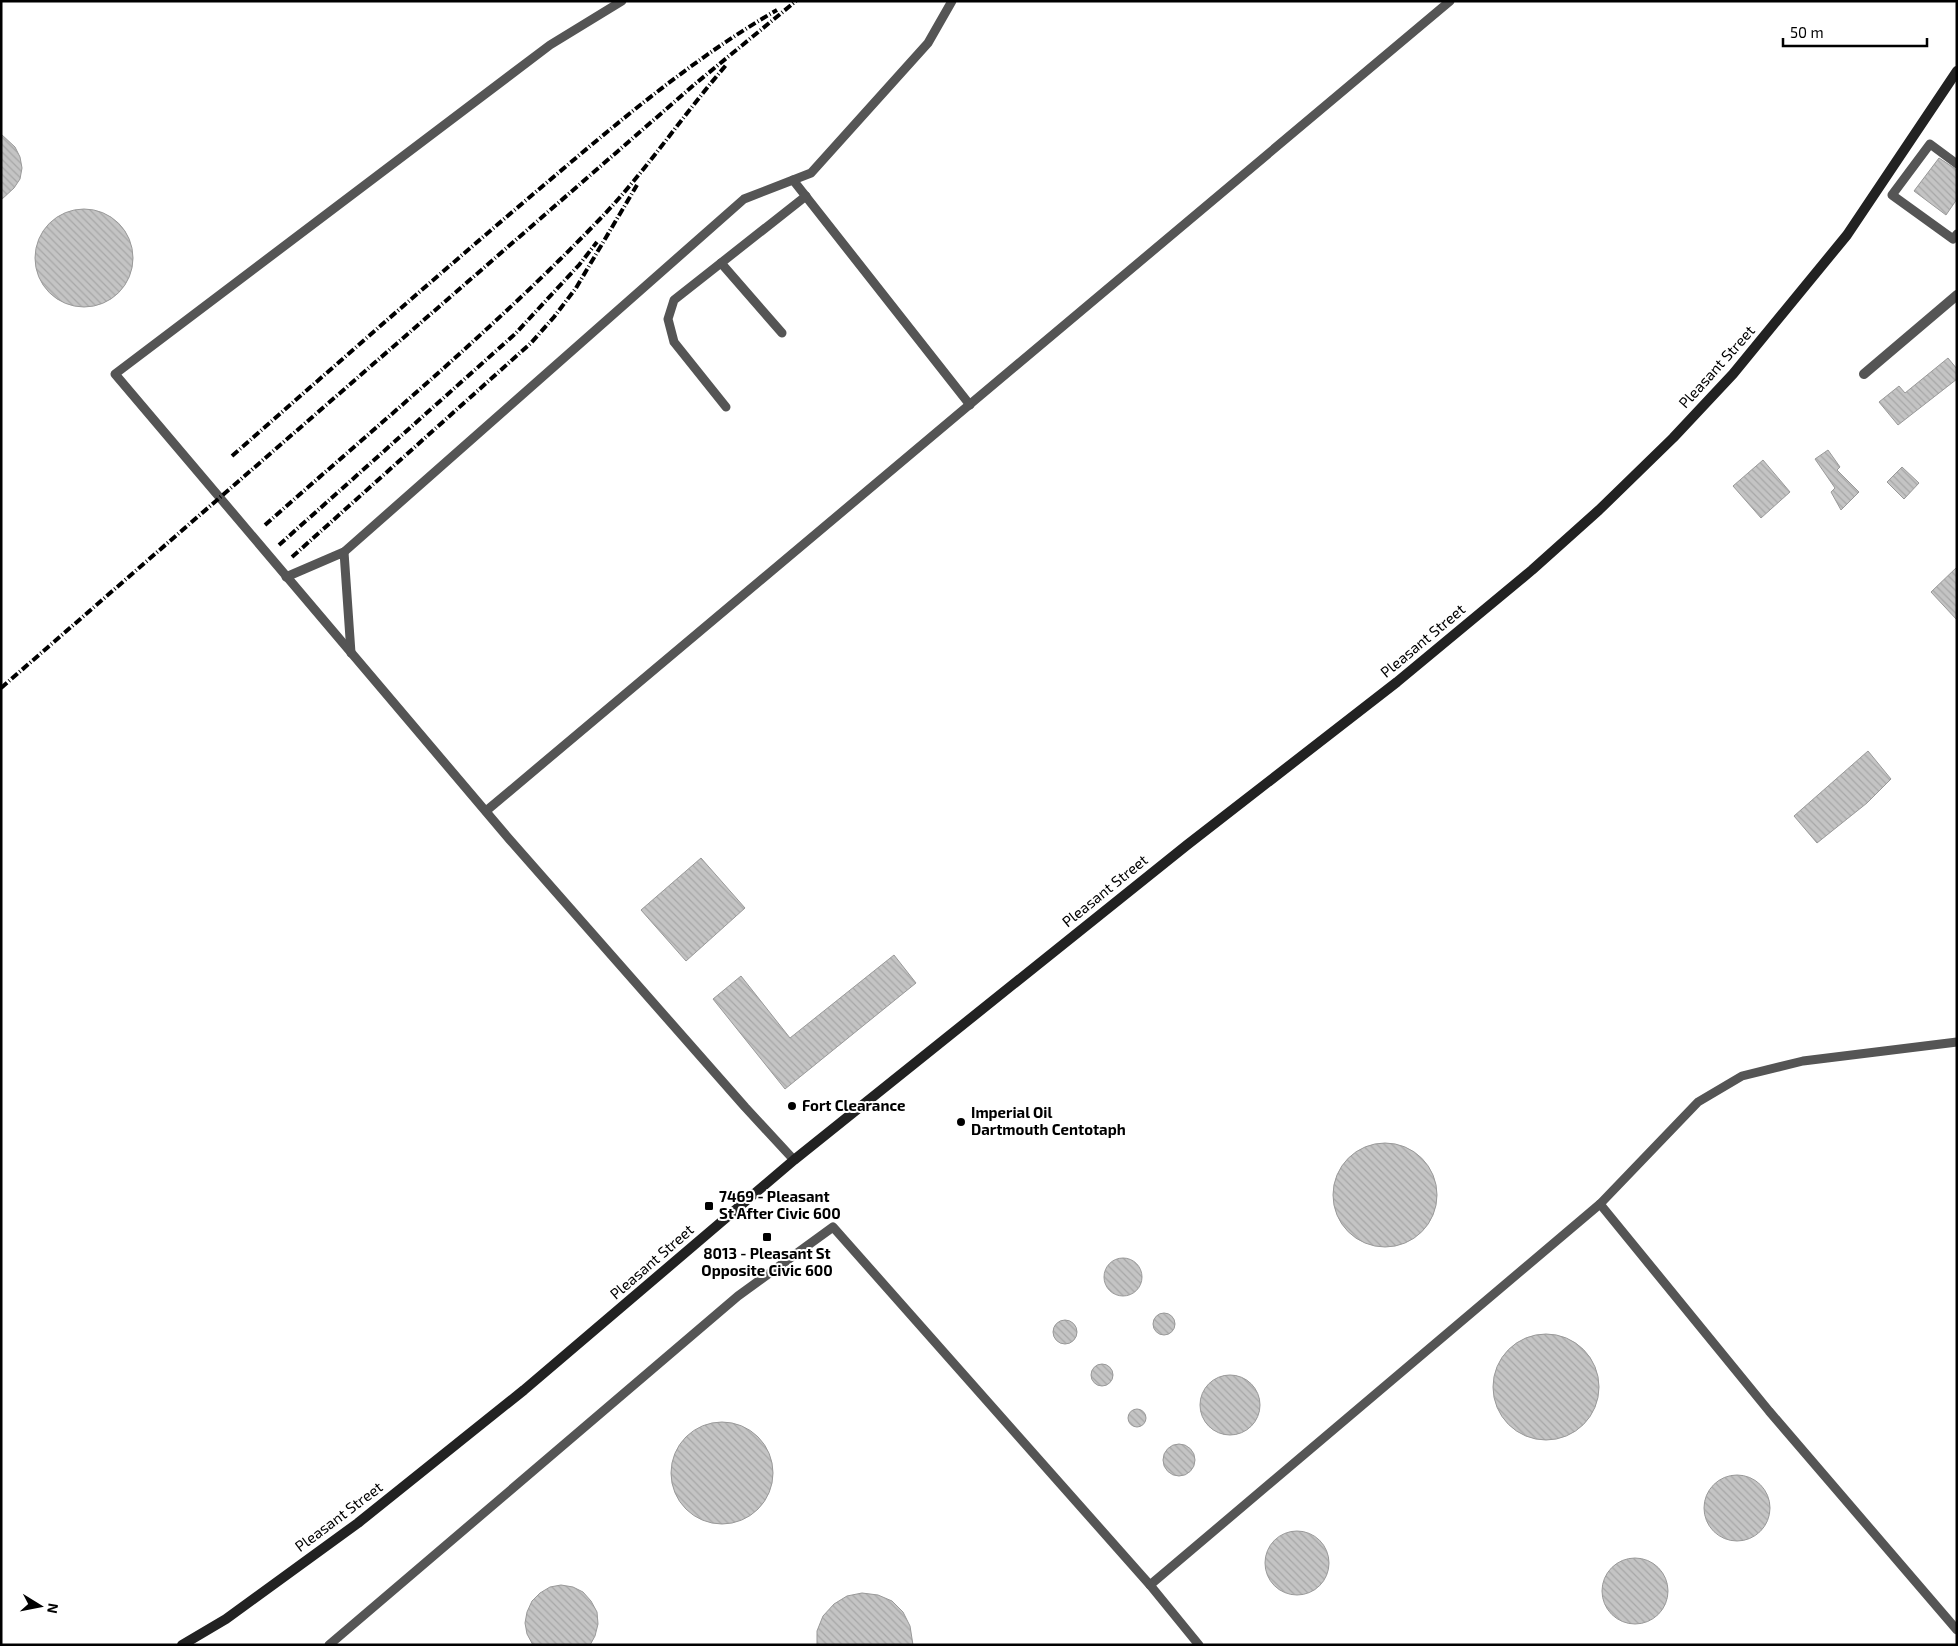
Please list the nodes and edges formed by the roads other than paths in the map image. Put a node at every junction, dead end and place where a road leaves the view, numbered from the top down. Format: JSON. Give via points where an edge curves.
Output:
{"nodes":[{"id":1,"x":622,"y":1,"type":"edge"},
{"id":2,"x":952,"y":1,"type":"edge"},
{"id":3,"x":1450,"y":1,"type":"edge"},
{"id":4,"x":1957,"y":71,"type":"edge"},
{"id":5,"x":1957,"y":164,"type":"edge"},
{"id":6,"x":1893,"y":168,"type":"junction"},
{"id":7,"x":1906,"y":176,"type":"junction"},
{"id":8,"x":793,"y":180,"type":"junction"},
{"id":9,"x":806,"y":196,"type":"junction"},
{"id":10,"x":1957,"y":234,"type":"edge"},
{"id":11,"x":721,"y":263,"type":"junction"},
{"id":12,"x":1957,"y":295,"type":"edge"},
{"id":13,"x":782,"y":332,"type":"dead end"},
{"id":14,"x":1864,"y":374,"type":"dead end"},
{"id":15,"x":970,"y":404,"type":"junction"},
{"id":16,"x":726,"y":407,"type":"dead end"},
{"id":17,"x":344,"y":552,"type":"junction"},
{"id":18,"x":286,"y":577,"type":"junction"},
{"id":19,"x":351,"y":653,"type":"junction"},
{"id":20,"x":486,"y":811,"type":"junction"},
{"id":21,"x":1957,"y":1042,"type":"edge"},
{"id":22,"x":794,"y":1160,"type":"junction"},
{"id":23,"x":1600,"y":1204,"type":"junction"},
{"id":24,"x":1150,"y":1586,"type":"junction"},
{"id":25,"x":1957,"y":1630,"type":"edge"},
{"id":26,"x":182,"y":1645,"type":"edge"},
{"id":27,"x":328,"y":1645,"type":"edge"},
{"id":28,"x":1199,"y":1645,"type":"edge"}],
"edges":[{"from":1,"to":18,"type":"lane","via":[[550,45],[114,374]]},
{"from":2,"to":8,"type":"lane","via":[[928,43],[811,173]]},
{"from":3,"to":15,"type":"lane"},
{"from":4,"to":6,"type":"main road","name":"Pleasant Street"},
{"from":5,"to":7,"type":"lane","via":[[1930,144]]},
{"from":6,"to":7,"type":"lane"},
{"from":6,"to":22,"type":"main road","name":"Pleasant Street","via":[[1847,235],[1733,374],[1599,510],[1397,682],[1187,845]]},
{"from":7,"to":10,"type":"lane","via":[[1892,194],[1953,239]]},
{"from":8,"to":9,"type":"lane"},
{"from":8,"to":17,"type":"lane","via":[[744,199]]},
{"from":9,"to":11,"type":"lane"},
{"from":9,"to":15,"type":"lane"},
{"from":11,"to":13,"type":"lane"},
{"from":11,"to":16,"type":"lane","via":[[674,300],[668,319],[674,342]]},
{"from":12,"to":14,"type":"street"},
{"from":15,"to":20,"type":"lane"},
{"from":17,"to":18,"type":"lane"},
{"from":17,"to":19,"type":"lane"},
{"from":18,"to":19,"type":"lane"},
{"from":19,"to":20,"type":"lane"},
{"from":20,"to":22,"type":"lane"},
{"from":21,"to":23,"type":"lane","via":[[1803,1061],[1742,1076],[1698,1102]]},
{"from":22,"to":26,"type":"main road","name":"Pleasant Street","via":[[524,1390],[358,1523],[226,1619]]},
{"from":23,"to":24,"type":"lane"},
{"from":23,"to":25,"type":"lane","via":[[1769,1411]]},
{"from":24,"to":27,"type":"lane","via":[[833,1227],[738,1296]]},
{"from":24,"to":28,"type":"lane"}]}
